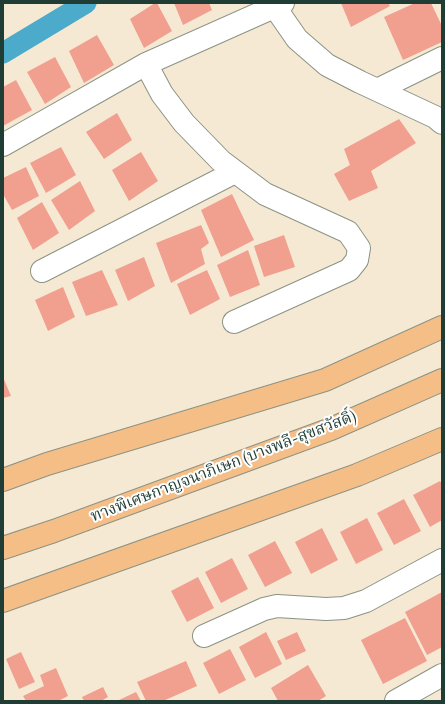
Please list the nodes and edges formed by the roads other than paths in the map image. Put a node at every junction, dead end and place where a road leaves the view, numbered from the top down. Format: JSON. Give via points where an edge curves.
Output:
{"nodes":[{"id":1,"x":277,"y":4,"type":"edge"},
{"id":2,"x":442,"y":58,"type":"edge"},
{"id":3,"x":146,"y":64,"type":"junction"},
{"id":4,"x":377,"y":90,"type":"junction"},
{"id":5,"x":442,"y":123,"type":"edge"},
{"id":6,"x":3,"y":145,"type":"edge"},
{"id":7,"x":235,"y":172,"type":"junction"},
{"id":8,"x":42,"y":271,"type":"dead end"},
{"id":9,"x":234,"y":322,"type":"dead end"},
{"id":10,"x":442,"y":327,"type":"edge"},
{"id":11,"x":442,"y":380,"type":"edge"},
{"id":12,"x":442,"y":439,"type":"edge"},
{"id":13,"x":3,"y":480,"type":"edge"},
{"id":14,"x":3,"y":548,"type":"edge"},
{"id":15,"x":442,"y":560,"type":"edge"},
{"id":16,"x":3,"y":601,"type":"edge"},
{"id":17,"x":204,"y":636,"type":"dead end"},
{"id":18,"x":442,"y":675,"type":"edge"},
{"id":19,"x":396,"y":701,"type":"edge"}],
"edges":[{"from":1,"to":3,"type":"street"},
{"from":1,"to":4,"type":"street","via":[[297,39],[327,65]]},
{"from":2,"to":4,"type":"street"},
{"from":3,"to":6,"type":"street"},
{"from":3,"to":7,"type":"street","via":[[162,94],[184,123]]},
{"from":4,"to":5,"type":"street","via":[[435,117]]},
{"from":7,"to":8,"type":"street"},
{"from":7,"to":9,"type":"street","via":[[265,194],[348,232],[359,248],[358,260],[349,270]]},
{"from":10,"to":13,"type":"highway","via":[[325,380],[47,464]]},
{"from":11,"to":14,"type":"highway","name":"ทางพิเศษกาญจนาภิเษก (บางพลี-สุขสวัสดิ์)","via":[[332,430]]},
{"from":12,"to":16,"type":"highway","via":[[357,475]]},
{"from":15,"to":17,"type":"street","via":[[366,601],[344,608],[277,606],[264,609]]},
{"from":18,"to":19,"type":"street"}]}
